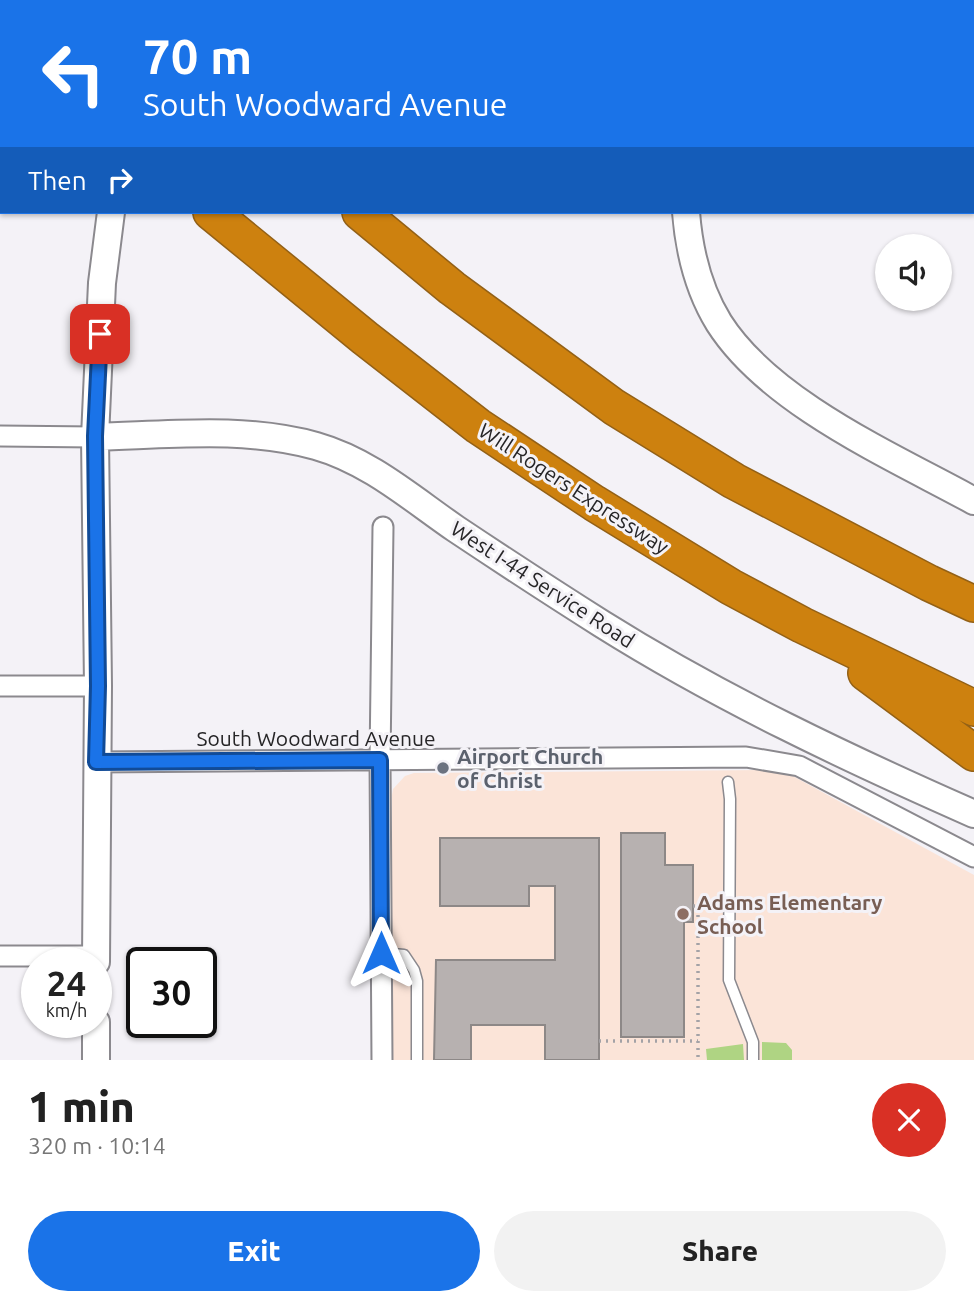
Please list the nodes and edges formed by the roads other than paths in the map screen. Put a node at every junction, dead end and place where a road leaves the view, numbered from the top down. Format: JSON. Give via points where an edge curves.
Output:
{"nodes":[{"id":1,"x":111,"y":214,"type":"edge"},
{"id":2,"x":213,"y":214,"type":"edge"},
{"id":3,"x":362,"y":214,"type":"edge"},
{"id":4,"x":686,"y":214,"type":"edge"},
{"id":5,"x":0,"y":436,"type":"edge"},
{"id":6,"x":95,"y":436,"type":"junction"},
{"id":7,"x":974,"y":501,"type":"edge"},
{"id":8,"x":383,"y":527,"type":"dead end"},
{"id":9,"x":929,"y":583,"type":"junction"},
{"id":10,"x":974,"y":597,"type":"edge"},
{"id":11,"x":974,"y":604,"type":"edge"},
{"id":12,"x":802,"y":625,"type":"junction"},
{"id":13,"x":0,"y":686,"type":"edge"},
{"id":14,"x":98,"y":686,"type":"junction"},
{"id":15,"x":974,"y":708,"type":"edge"},
{"id":16,"x":974,"y":753,"type":"edge"},
{"id":17,"x":380,"y":760,"type":"junction"},
{"id":18,"x":96,"y":762,"type":"junction"},
{"id":19,"x":727,"y":782,"type":"dead end"},
{"id":20,"x":974,"y":814,"type":"edge"},
{"id":21,"x":974,"y":857,"type":"edge"},
{"id":22,"x":96,"y":947,"type":"edge"},
{"id":23,"x":381,"y":953,"type":"junction"},
{"id":24,"x":0,"y":956,"type":"edge"},
{"id":25,"x":21,"y":957,"type":"edge"},
{"id":26,"x":96,"y":1038,"type":"edge"},
{"id":27,"x":96,"y":1060,"type":"edge"},
{"id":28,"x":382,"y":1060,"type":"edge"},
{"id":29,"x":417,"y":1060,"type":"edge"},
{"id":30,"x":753,"y":1060,"type":"edge"}],
"edges":[{"from":1,"to":6,"type":"street","via":[[102,283]]},
{"from":2,"to":12,"type":"highway","name":"Will Rogers Expressway","via":[[478,426],[660,545]]},
{"from":3,"to":9,"type":"highway","via":[[452,288],[614,407],[734,481]]},
{"from":4,"to":7,"type":"street","via":[[688,242],[706,296],[719,323],[759,369],[792,397],[846,431]]},
{"from":5,"to":6,"type":"street"},
{"from":6,"to":14,"type":"street"},
{"from":6,"to":20,"type":"street","name":"West I-44 Service Road","via":[[270,436],[317,446],[363,464],[520,571],[687,674],[871,768]]},
{"from":8,"to":17,"type":"street"},
{"from":9,"to":10,"type":"highway"},
{"from":9,"to":11,"type":"highway"},
{"from":12,"to":15,"type":"highway","name":"Will Rogers Expressway"},
{"from":12,"to":16,"type":"highway"},
{"from":13,"to":14,"type":"street"},
{"from":14,"to":18,"type":"street"},
{"from":17,"to":18,"type":"street","name":"South Woodward Avenue"},
{"from":17,"to":21,"type":"street","name":"South Woodward Avenue","via":[[746,757],[799,766]]},
{"from":17,"to":23,"type":"street"},
{"from":18,"to":22,"type":"street"},
{"from":19,"to":30,"type":"lane","via":[[729,980],[753,1042]]},
{"from":23,"to":28,"type":"street"},
{"from":23,"to":29,"type":"lane","via":[[404,955],[414,970]]},
{"from":24,"to":25,"type":"street"},
{"from":26,"to":27,"type":"street"}]}
